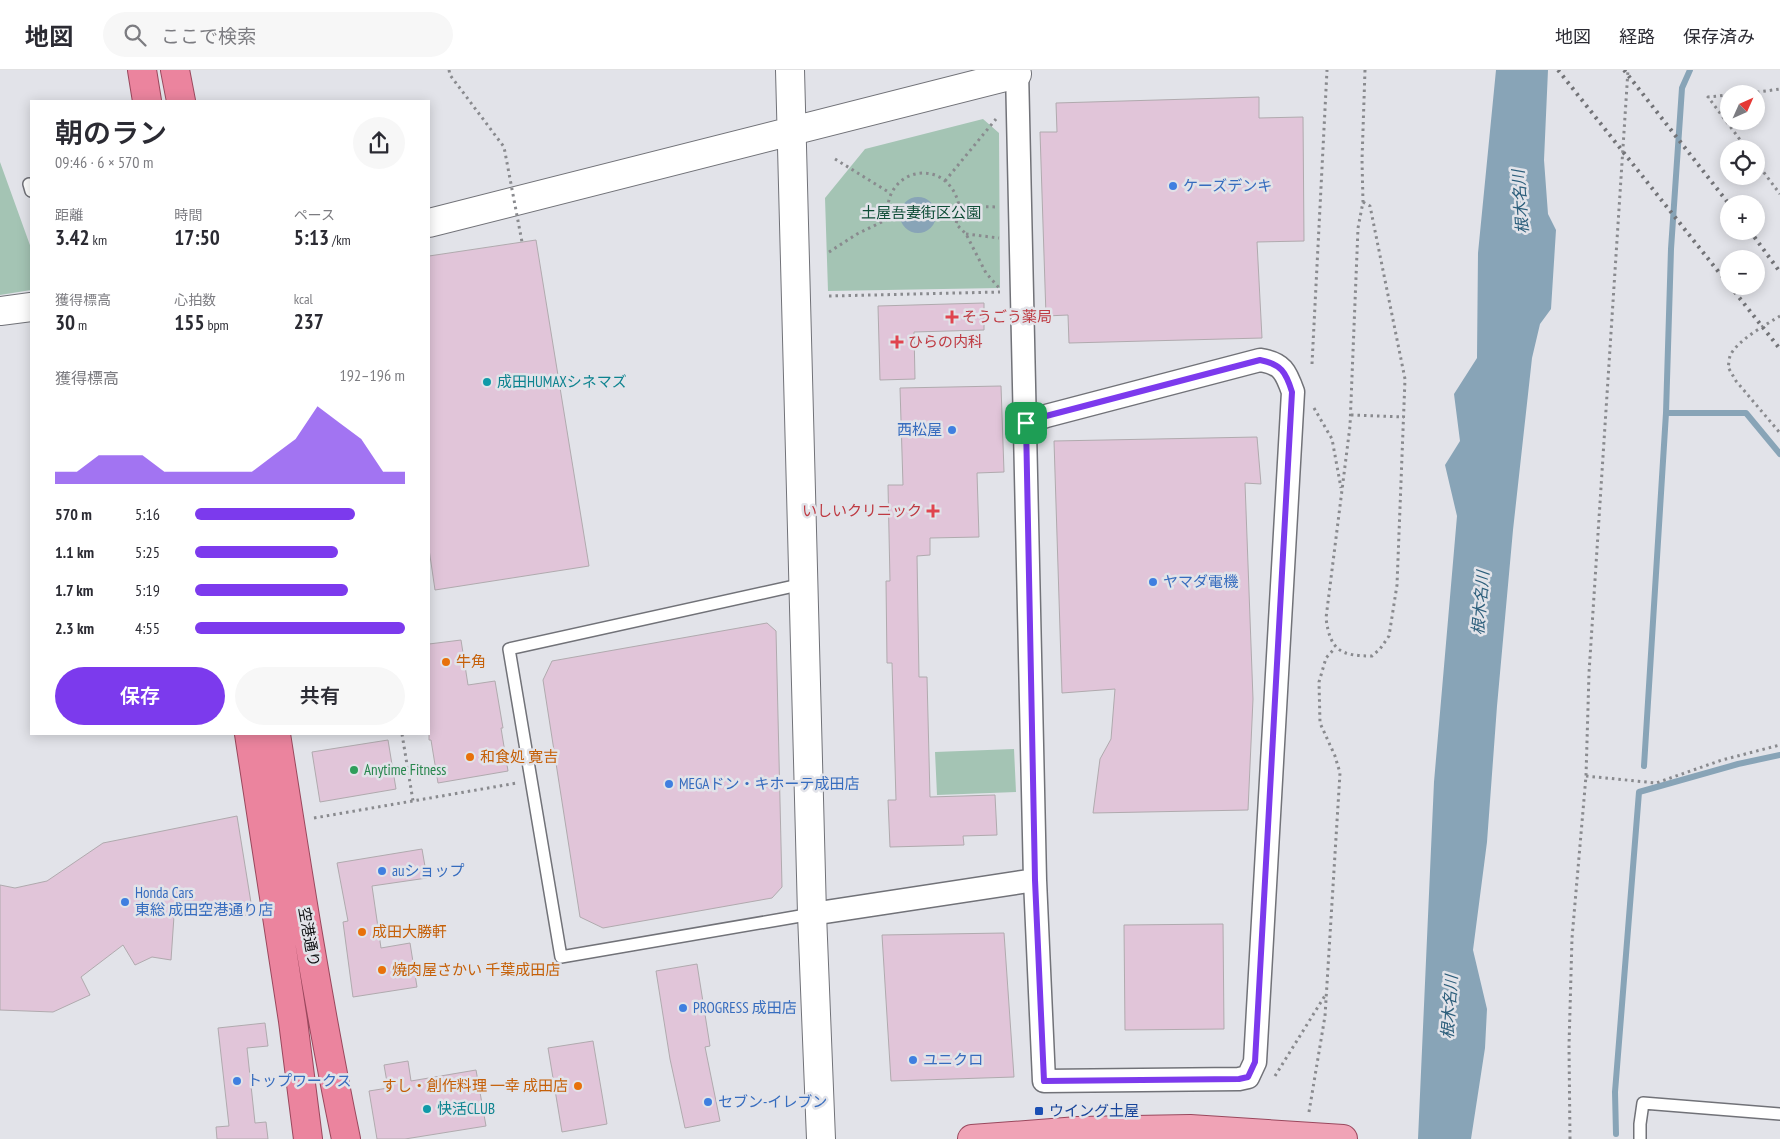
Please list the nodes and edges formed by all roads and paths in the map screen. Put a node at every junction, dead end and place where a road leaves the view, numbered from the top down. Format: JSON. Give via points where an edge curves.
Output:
{"nodes":[{"id":1,"x":142,"y":70,"type":"edge"},
{"id":2,"x":175,"y":70,"type":"edge"},
{"id":3,"x":449,"y":70,"type":"edge"},
{"id":4,"x":790,"y":70,"type":"edge"},
{"id":5,"x":1327,"y":70,"type":"edge"},
{"id":6,"x":1365,"y":70,"type":"edge"},
{"id":7,"x":1628,"y":70,"type":"edge"},
{"id":8,"x":1022,"y":71,"type":"edge"},
{"id":9,"x":1780,"y":88,"type":"edge"},
{"id":10,"x":1765,"y":90,"type":"edge"},
{"id":11,"x":1720,"y":96,"type":"edge"},
{"id":12,"x":147,"y":100,"type":"edge"},
{"id":13,"x":181,"y":100,"type":"edge"},
{"id":14,"x":1720,"y":113,"type":"edge"},
{"id":15,"x":998,"y":117,"type":"dead end"},
{"id":16,"x":791,"y":132,"type":"junction"},
{"id":17,"x":836,"y":159,"type":"dead end"},
{"id":18,"x":1765,"y":174,"type":"edge"},
{"id":19,"x":946,"y":180,"type":"junction"},
{"id":20,"x":890,"y":193,"type":"junction"},
{"id":21,"x":1780,"y":194,"type":"edge"},
{"id":22,"x":1364,"y":202,"type":"junction"},
{"id":23,"x":960,"y":206,"type":"junction"},
{"id":24,"x":996,"y":207,"type":"dead end"},
{"id":25,"x":430,"y":223,"type":"edge"},
{"id":26,"x":966,"y":234,"type":"junction"},
{"id":27,"x":1007,"y":239,"type":"dead end"},
{"id":28,"x":522,"y":242,"type":"dead end"},
{"id":29,"x":829,"y":252,"type":"dead end"},
{"id":30,"x":829,"y":296,"type":"dead end"},
{"id":31,"x":30,"y":307,"type":"edge"},
{"id":32,"x":0,"y":311,"type":"edge"},
{"id":33,"x":1780,"y":316,"type":"edge"},
{"id":34,"x":1312,"y":364,"type":"dead end"},
{"id":35,"x":1310,"y":401,"type":"dead end"},
{"id":36,"x":1351,"y":414,"type":"junction"},
{"id":37,"x":1404,"y":417,"type":"junction"},
{"id":38,"x":1026,"y":423,"type":"junction"},
{"id":39,"x":1780,"y":433,"type":"edge"},
{"id":40,"x":1342,"y":491,"type":"junction"},
{"id":41,"x":803,"y":584,"type":"junction"},
{"id":42,"x":1335,"y":648,"type":"junction"},
{"id":43,"x":249,"y":735,"type":"edge"},
{"id":44,"x":276,"y":735,"type":"edge"},
{"id":45,"x":402,"y":735,"type":"edge"},
{"id":46,"x":1780,"y":745,"type":"edge"},
{"id":47,"x":1586,"y":776,"type":"junction"},
{"id":48,"x":520,"y":782,"type":"dead end"},
{"id":49,"x":413,"y":801,"type":"junction"},
{"id":50,"x":310,"y":819,"type":"dead end"},
{"id":51,"x":1035,"y":880,"type":"junction"},
{"id":52,"x":812,"y":914,"type":"junction"},
{"id":53,"x":1326,"y":994,"type":"junction"},
{"id":54,"x":1270,"y":1083,"type":"dead end"},
{"id":55,"x":1780,"y":1114,"type":"edge"},
{"id":56,"x":1307,"y":1137,"type":"junction"},
{"id":57,"x":308,"y":1139,"type":"edge"},
{"id":58,"x":346,"y":1139,"type":"edge"},
{"id":59,"x":821,"y":1139,"type":"edge"},
{"id":60,"x":972,"y":1139,"type":"edge"},
{"id":61,"x":1343,"y":1139,"type":"edge"},
{"id":62,"x":1570,"y":1139,"type":"edge"},
{"id":63,"x":1640,"y":1139,"type":"edge"}],
"edges":[{"from":1,"to":12,"type":"highway"},
{"from":2,"to":13,"type":"highway"},
{"from":3,"to":28,"type":"path","bridge":true,"via":[[450,76],[504,147]]},
{"from":4,"to":16,"type":"street"},
{"from":5,"to":34,"type":"path"},
{"from":6,"to":22,"type":"path"},
{"from":7,"to":47,"type":"path","via":[[1589,673]]},
{"from":8,"to":16,"type":"street"},
{"from":8,"to":38,"type":"street","via":[[1017,124]]},
{"from":9,"to":10,"type":"path"},
{"from":11,"to":14,"type":"path","via":[[1708,97]]},
{"from":15,"to":19,"type":"path"},
{"from":16,"to":25,"type":"street"},
{"from":16,"to":41,"type":"street"},
{"from":17,"to":20,"type":"path"},
{"from":18,"to":21,"type":"path"},
{"from":19,"to":20,"type":"path","via":[[930,172],[916,172],[901,180]]},
{"from":19,"to":23,"type":"path"},
{"from":20,"to":29,"type":"path","via":[[888,220]]},
{"from":22,"to":36,"type":"path","via":[[1358,228]]},
{"from":22,"to":37,"type":"path","via":[[1370,206],[1405,379]]},
{"from":23,"to":24,"type":"path"},
{"from":23,"to":26,"type":"path","via":[[956,224]]},
{"from":26,"to":27,"type":"path"},
{"from":26,"to":30,"type":"path","via":[[986,274],[1002,292]]},
{"from":31,"to":32,"type":"street"},
{"from":33,"to":39,"type":"path","via":[[1756,330],[1736,348],[1730,355],[1728,368]]},
{"from":35,"to":40,"type":"path","via":[[1332,439]]},
{"from":36,"to":37,"type":"path"},
{"from":36,"to":40,"type":"path"},
{"from":37,"to":42,"type":"path","via":[[1397,585],[1389,636],[1372,656],[1358,656]]},
{"from":38,"to":51,"type":"street"},
{"from":38,"to":51,"type":"street","via":[[1260,360],[1273,362],[1287,376],[1292,392],[1255,1062],[1248,1077],[1044,1081]]},
{"from":40,"to":42,"type":"path","via":[[1326,618],[1328,636]]},
{"from":41,"to":52,"type":"street"},
{"from":41,"to":52,"type":"lane","via":[[509,648],[561,958]]},
{"from":42,"to":53,"type":"path","via":[[1326,658],[1320,682],[1320,723],[1340,774]]},
{"from":43,"to":57,"type":"highway","name":"空港通り"},
{"from":44,"to":58,"type":"highway","name":"空港通り"},
{"from":45,"to":49,"type":"path"},
{"from":46,"to":47,"type":"path","via":[[1722,760],[1656,784]]},
{"from":47,"to":62,"type":"path","via":[[1572,938]]},
{"from":48,"to":49,"type":"path"},
{"from":49,"to":50,"type":"path"},
{"from":51,"to":52,"type":"street"},
{"from":52,"to":59,"type":"street"},
{"from":53,"to":54,"type":"path"},
{"from":53,"to":56,"type":"path"},
{"from":55,"to":63,"type":"lane","via":[[1643,1103]]},
{"from":56,"to":60,"type":"main road","via":[[1190,1130],[1078,1132]]},
{"from":56,"to":61,"type":"main road"}]}
